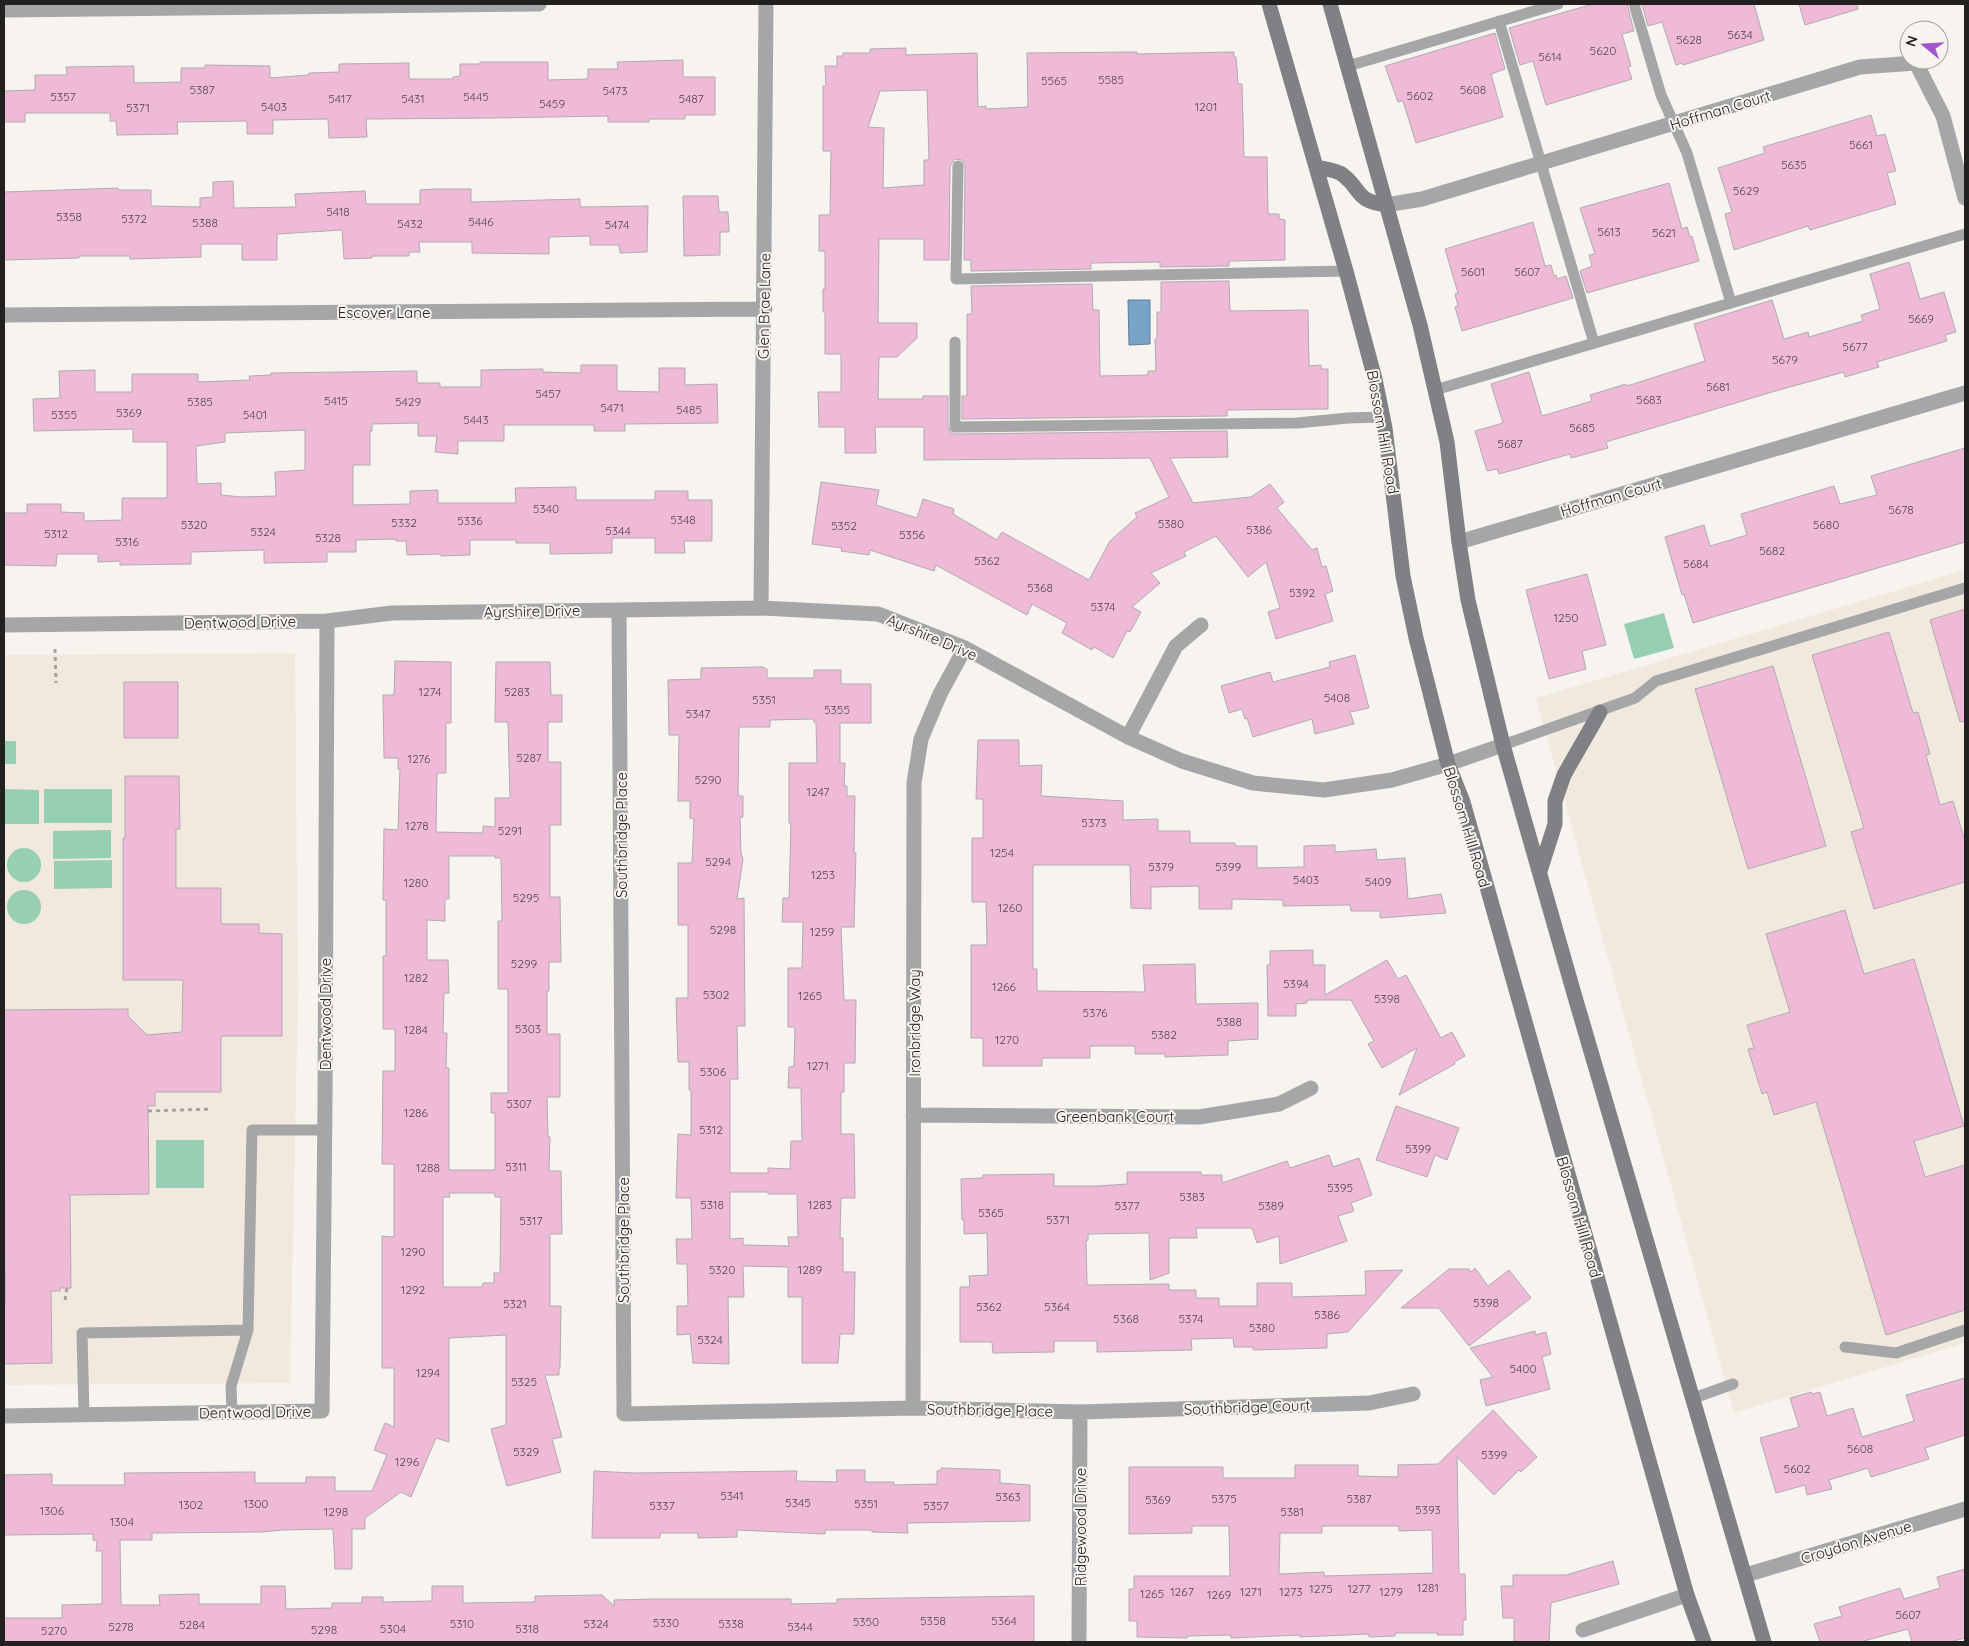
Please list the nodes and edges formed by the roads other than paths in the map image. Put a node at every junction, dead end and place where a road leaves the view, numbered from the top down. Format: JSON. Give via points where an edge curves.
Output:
{"nodes":[{"id":1,"x":539,"y":4,"type":"edge"},
{"id":2,"x":766,"y":4,"type":"edge"},
{"id":3,"x":1269,"y":4,"type":"edge"},
{"id":4,"x":1330,"y":4,"type":"edge"},
{"id":5,"x":1558,"y":4,"type":"edge"},
{"id":6,"x":1634,"y":4,"type":"edge"},
{"id":7,"x":4,"y":10,"type":"edge"},
{"id":8,"x":1498,"y":21,"type":"junction"},
{"id":9,"x":1348,"y":66,"type":"junction"},
{"id":10,"x":1674,"y":124,"type":"junction"},
{"id":11,"x":1541,"y":163,"type":"junction"},
{"id":12,"x":958,"y":166,"type":"dead end"},
{"id":13,"x":1316,"y":167,"type":"junction"},
{"id":14,"x":1965,"y":198,"type":"edge"},
{"id":15,"x":1386,"y":205,"type":"junction"},
{"id":16,"x":1965,"y":234,"type":"edge"},
{"id":17,"x":1346,"y":271,"type":"junction"},
{"id":18,"x":1731,"y":303,"type":"junction"},
{"id":19,"x":765,"y":309,"type":"junction"},
{"id":20,"x":4,"y":315,"type":"edge"},
{"id":21,"x":955,"y":342,"type":"dead end"},
{"id":22,"x":1594,"y":343,"type":"junction"},
{"id":23,"x":1435,"y":390,"type":"junction"},
{"id":24,"x":1965,"y":392,"type":"edge"},
{"id":25,"x":1382,"y":417,"type":"junction"},
{"id":26,"x":1458,"y":542,"type":"junction"},
{"id":27,"x":1965,"y":588,"type":"edge"},
{"id":28,"x":761,"y":608,"type":"junction"},
{"id":29,"x":619,"y":610,"type":"junction"},
{"id":30,"x":326,"y":621,"type":"junction"},
{"id":31,"x":4,"y":625,"type":"edge"},
{"id":32,"x":1201,"y":625,"type":"dead end"},
{"id":33,"x":965,"y":648,"type":"junction"},
{"id":34,"x":1600,"y":712,"type":"junction"},
{"id":35,"x":1128,"y":737,"type":"junction"},
{"id":36,"x":1503,"y":745,"type":"junction"},
{"id":37,"x":1448,"y":764,"type":"junction"},
{"id":38,"x":1540,"y":871,"type":"junction"},
{"id":39,"x":1311,"y":1088,"type":"dead end"},
{"id":40,"x":913,"y":1115,"type":"junction"},
{"id":41,"x":325,"y":1130,"type":"junction"},
{"id":42,"x":248,"y":1330,"type":"junction"},
{"id":43,"x":1965,"y":1330,"type":"edge"},
{"id":44,"x":1845,"y":1347,"type":"dead end"},
{"id":45,"x":1733,"y":1384,"type":"dead end"},
{"id":46,"x":1413,"y":1394,"type":"dead end"},
{"id":47,"x":1694,"y":1398,"type":"junction"},
{"id":48,"x":913,"y":1408,"type":"junction"},
{"id":49,"x":1080,"y":1412,"type":"junction"},
{"id":50,"x":232,"y":1413,"type":"junction"},
{"id":51,"x":84,"y":1415,"type":"junction"},
{"id":52,"x":4,"y":1416,"type":"edge"},
{"id":53,"x":1965,"y":1509,"type":"edge"},
{"id":54,"x":1746,"y":1574,"type":"junction"},
{"id":55,"x":1687,"y":1595,"type":"junction"},
{"id":56,"x":1583,"y":1630,"type":"dead end"},
{"id":57,"x":1079,"y":1642,"type":"edge"},
{"id":58,"x":1704,"y":1642,"type":"edge"},
{"id":59,"x":1764,"y":1642,"type":"edge"}],
"edges":[{"from":1,"to":7,"type":"street"},
{"from":2,"to":19,"type":"street","name":"Glen Brae Lane"},
{"from":3,"to":13,"type":"main road","name":"Blossom Hill Road"},
{"from":4,"to":9,"type":"main road"},
{"from":5,"to":8,"type":"lane"},
{"from":6,"to":10,"type":"lane","via":[[1661,95]]},
{"from":8,"to":9,"type":"lane"},
{"from":8,"to":11,"type":"lane"},
{"from":9,"to":15,"type":"main road"},
{"from":10,"to":11,"type":"street","name":"Hoffman Court"},
{"from":10,"to":14,"type":"street","name":"Hoffman Court","via":[[1860,68],[1916,63],[1943,116]]},
{"from":10,"to":18,"type":"lane","via":[[1686,153]]},
{"from":11,"to":15,"type":"street","name":"Hoffman Court","via":[[1422,199]]},
{"from":11,"to":22,"type":"lane"},
{"from":12,"to":17,"type":"lane","via":[[956,279]]},
{"from":13,"to":15,"type":"main road","via":[[1341,173],[1365,200]]},
{"from":13,"to":17,"type":"main road","name":"Blossom Hill Road"},
{"from":15,"to":23,"type":"main road"},
{"from":16,"to":18,"type":"lane"},
{"from":17,"to":25,"type":"main road","name":"Blossom Hill Road","via":[[1375,378]]},
{"from":18,"to":22,"type":"lane"},
{"from":19,"to":20,"type":"street","name":"Escover Lane"},
{"from":19,"to":28,"type":"street","name":"Glen Brae Lane"},
{"from":21,"to":25,"type":"lane","via":[[955,427],[1296,423]]},
{"from":22,"to":23,"type":"lane"},
{"from":23,"to":26,"type":"main road","via":[[1447,442]]},
{"from":24,"to":26,"type":"street","name":"Hoffman Court"},
{"from":25,"to":37,"type":"main road","name":"Blossom Hill Road","via":[[1403,576]]},
{"from":26,"to":36,"type":"main road","via":[[1473,624]]},
{"from":27,"to":34,"type":"lane","via":[[1656,681],[1635,698]]},
{"from":28,"to":29,"type":"street","name":"Ayrshire Drive"},
{"from":28,"to":33,"type":"street","name":"Ayrshire Drive","via":[[878,614]]},
{"from":29,"to":30,"type":"street","name":"Ayrshire Drive","via":[[392,613]]},
{"from":29,"to":48,"type":"street","name":"Southbridge Place","via":[[624,1414]]},
{"from":30,"to":31,"type":"street","name":"Dentwood Drive"},
{"from":30,"to":41,"type":"street","name":"Dentwood Drive"},
{"from":32,"to":35,"type":"street","via":[[1176,646]]},
{"from":33,"to":35,"type":"street","name":"Ayrshire Drive"},
{"from":33,"to":40,"type":"street","name":"Ironbridge Way","via":[[921,739],[914,783]]},
{"from":34,"to":36,"type":"lane"},
{"from":34,"to":38,"type":"main road","via":[[1564,776],[1555,801],[1555,824]]},
{"from":35,"to":37,"type":"street","name":"Ayrshire Drive","via":[[1182,761],[1253,784],[1324,790],[1392,780]]},
{"from":36,"to":37,"type":"street","name":"Ayrshire Drive"},
{"from":36,"to":38,"type":"main road"},
{"from":37,"to":55,"type":"main road","name":"Blossom Hill Road","via":[[1463,802]]},
{"from":38,"to":47,"type":"main road"},
{"from":39,"to":40,"type":"street","name":"Greenbank Court","via":[[1280,1104],[1199,1117]]},
{"from":40,"to":48,"type":"street","name":"Ironbridge Way"},
{"from":41,"to":42,"type":"lane","via":[[252,1130]]},
{"from":41,"to":50,"type":"street","name":"Dentwood Drive","via":[[322,1411]]},
{"from":42,"to":50,"type":"lane","via":[[231,1386]]},
{"from":42,"to":51,"type":"lane","via":[[82,1333]]},
{"from":43,"to":44,"type":"lane","via":[[1896,1353]]},
{"from":45,"to":47,"type":"lane"},
{"from":46,"to":49,"type":"street","name":"Southbridge Court","via":[[1370,1404]]},
{"from":47,"to":54,"type":"main road"},
{"from":48,"to":49,"type":"street","name":"Southbridge Place"},
{"from":49,"to":57,"type":"street","name":"Ridgewood Drive"},
{"from":50,"to":51,"type":"street","name":"Dentwood Drive"},
{"from":51,"to":52,"type":"street","name":"Dentwood Drive"},
{"from":53,"to":54,"type":"street","name":"Croydon Avenue"},
{"from":54,"to":59,"type":"main road"},
{"from":55,"to":56,"type":"street"},
{"from":55,"to":58,"type":"main road","name":"Blossom Hill Road"}]}
